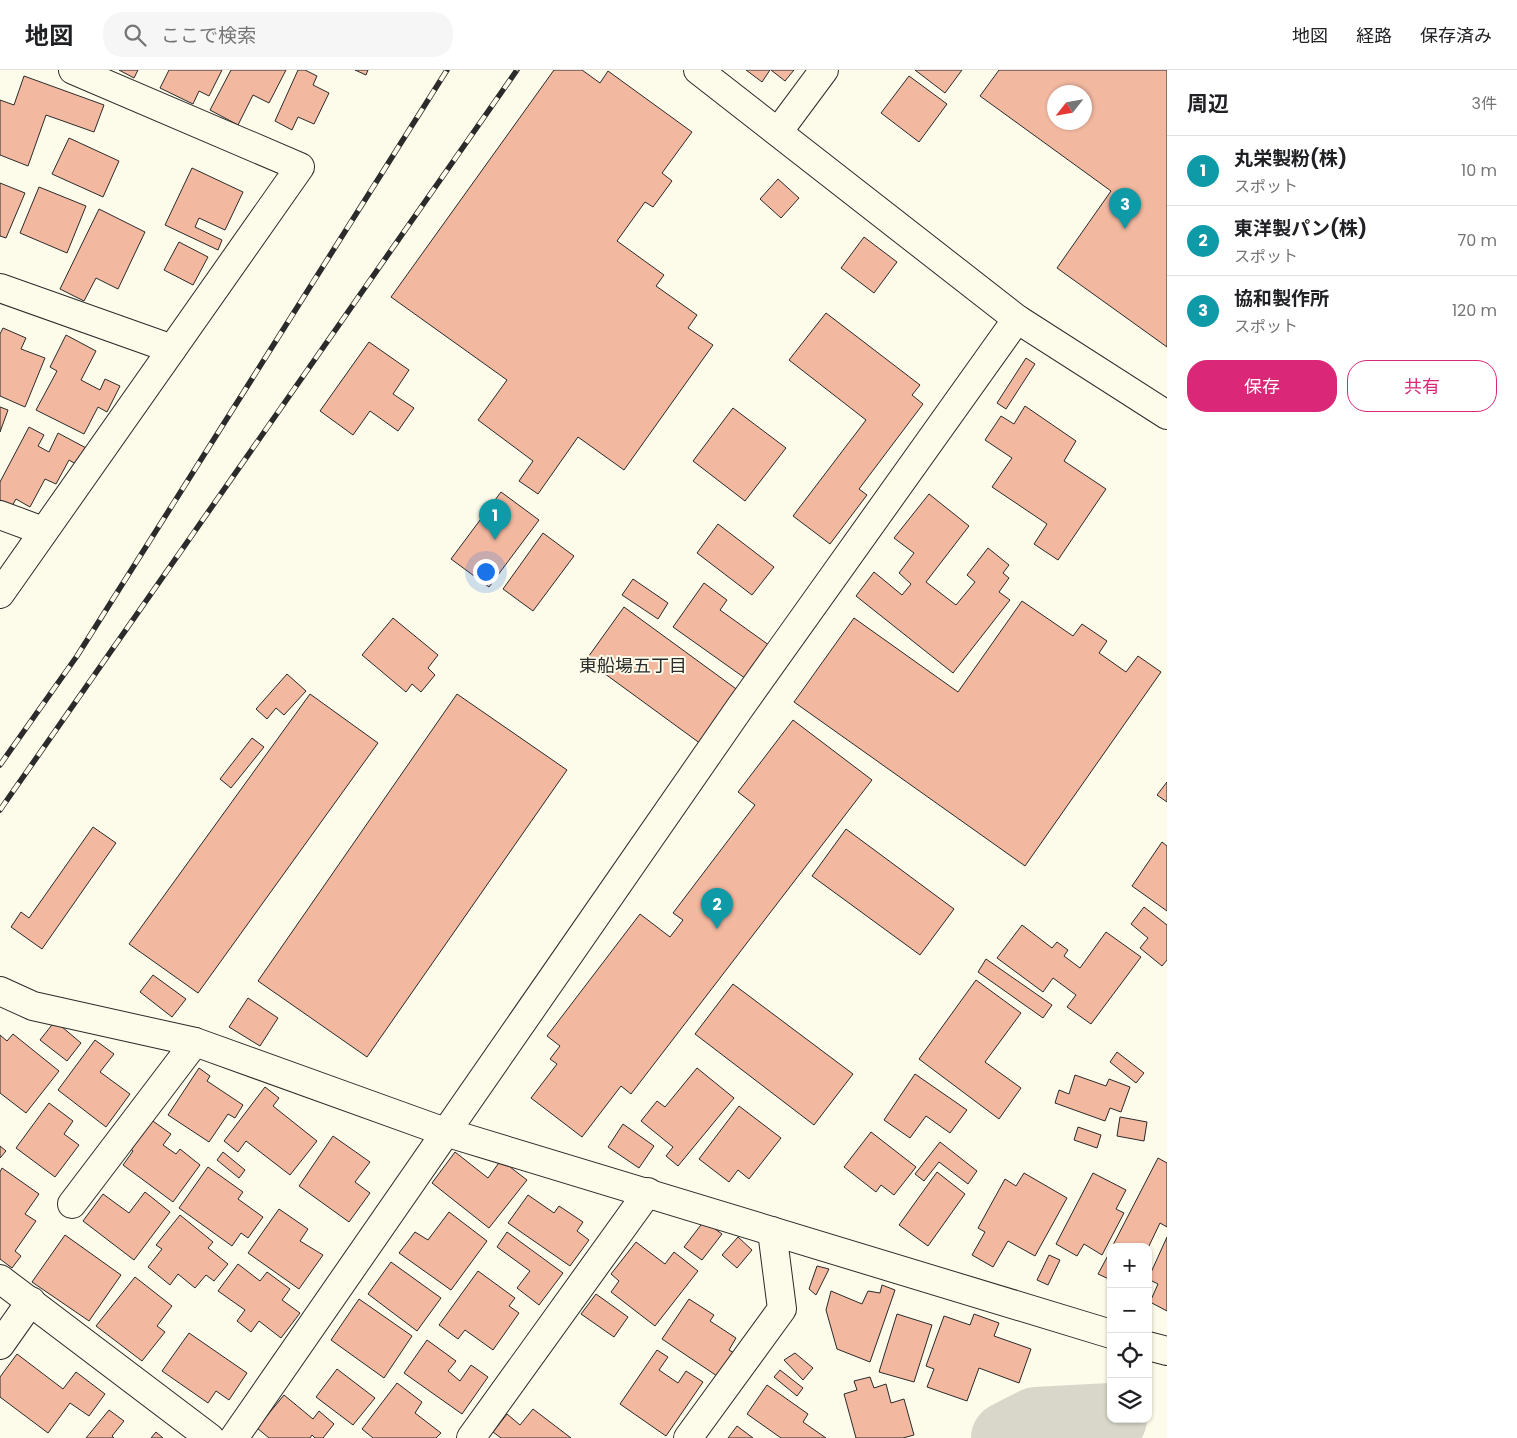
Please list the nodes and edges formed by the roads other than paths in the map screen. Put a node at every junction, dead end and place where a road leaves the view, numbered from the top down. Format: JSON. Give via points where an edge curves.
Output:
{"nodes":[{"id":1,"x":73,"y":70,"type":"edge"},
{"id":2,"x":698,"y":70,"type":"edge"},
{"id":3,"x":824,"y":70,"type":"edge"},
{"id":4,"x":778,"y":132,"type":"junction"},
{"id":5,"x":0,"y":288,"type":"edge"},
{"id":6,"x":1017,"y":319,"type":"junction"},
{"id":7,"x":172,"y":348,"type":"junction"},
{"id":8,"x":1167,"y":414,"type":"edge"},
{"id":9,"x":0,"y":515,"type":"edge"},
{"id":10,"x":43,"y":531,"type":"junction"},
{"id":11,"x":0,"y":594,"type":"edge"},
{"id":12,"x":0,"y":991,"type":"edge"},
{"id":13,"x":195,"y":1042,"type":"junction"},
{"id":14,"x":445,"y":1132,"type":"junction"},
{"id":15,"x":648,"y":1192,"type":"junction"},
{"id":16,"x":72,"y":1204,"type":"dead end"},
{"id":17,"x":772,"y":1231,"type":"junction"},
{"id":18,"x":0,"y":1279,"type":"edge"},
{"id":19,"x":31,"y":1301,"type":"junction"},
{"id":20,"x":1108,"y":1333,"type":"edge"},
{"id":21,"x":0,"y":1345,"type":"edge"},
{"id":22,"x":1152,"y":1347,"type":"edge"},
{"id":23,"x":1167,"y":1351,"type":"edge"},
{"id":24,"x":210,"y":1438,"type":"edge"},
{"id":25,"x":234,"y":1438,"type":"edge"},
{"id":26,"x":472,"y":1438,"type":"edge"},
{"id":27,"x":688,"y":1438,"type":"edge"}],
"edges":[{"from":1,"to":7,"type":"street","via":[[300,167]]},
{"from":2,"to":4,"type":"street"},
{"from":3,"to":4,"type":"street"},
{"from":4,"to":6,"type":"street"},
{"from":5,"to":7,"type":"street"},
{"from":6,"to":8,"type":"street"},
{"from":6,"to":14,"type":"street"},
{"from":7,"to":10,"type":"street"},
{"from":9,"to":10,"type":"street"},
{"from":10,"to":11,"type":"street"},
{"from":12,"to":13,"type":"street","via":[[33,1006]]},
{"from":13,"to":14,"type":"street"},
{"from":13,"to":16,"type":"street"},
{"from":14,"to":15,"type":"street"},
{"from":14,"to":25,"type":"street"},
{"from":15,"to":17,"type":"street"},
{"from":15,"to":26,"type":"street"},
{"from":17,"to":20,"type":"street"},
{"from":17,"to":27,"type":"street","via":[[782,1309]]},
{"from":18,"to":19,"type":"street"},
{"from":19,"to":21,"type":"street"},
{"from":19,"to":24,"type":"street"},
{"from":22,"to":23,"type":"street"}]}
